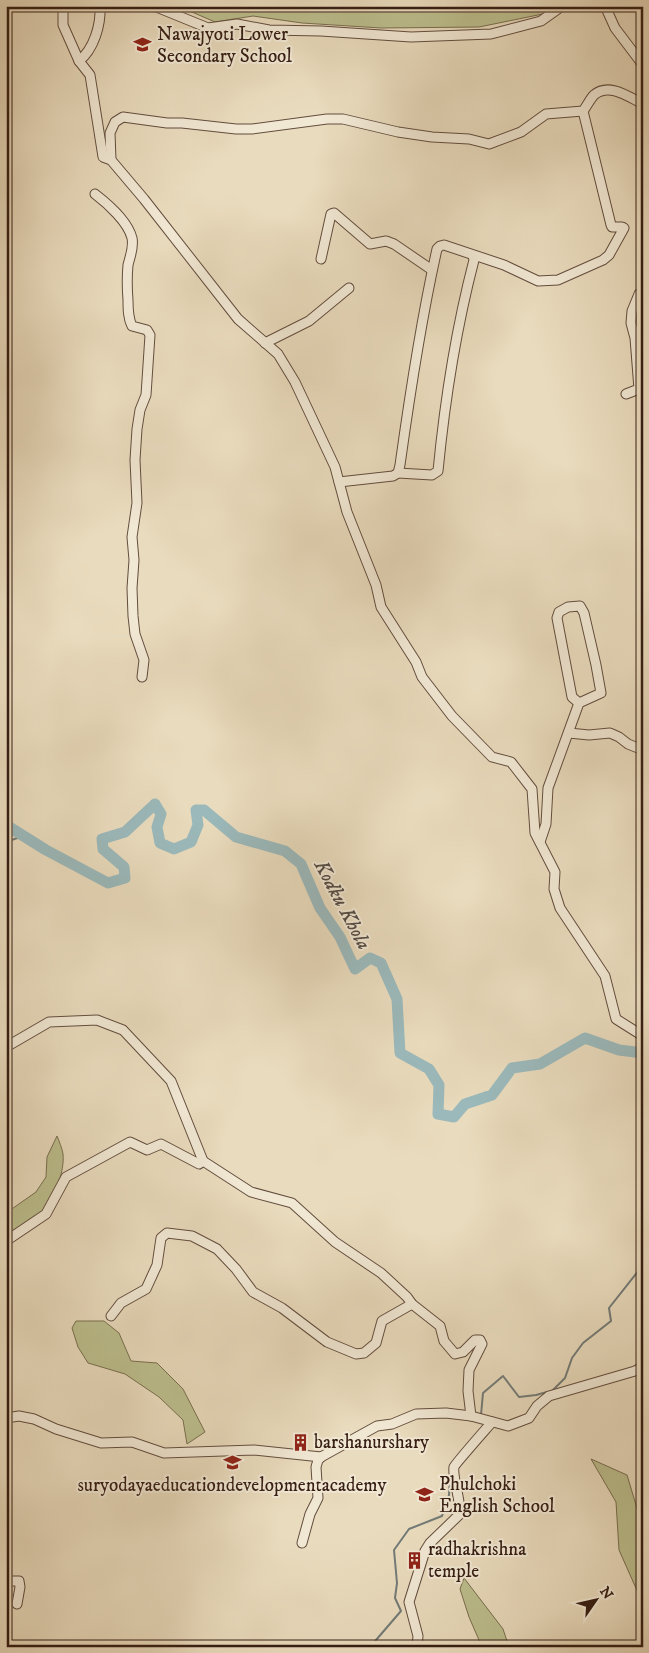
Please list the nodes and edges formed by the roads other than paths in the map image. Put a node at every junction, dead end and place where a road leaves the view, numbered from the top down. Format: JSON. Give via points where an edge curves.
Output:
{"nodes":[{"id":1,"x":63,"y":6,"type":"edge"},
{"id":2,"x":100,"y":6,"type":"edge"},
{"id":3,"x":154,"y":6,"type":"edge"},
{"id":4,"x":562,"y":6,"type":"edge"},
{"id":5,"x":605,"y":6,"type":"edge"},
{"id":6,"x":79,"y":61,"type":"junction"},
{"id":7,"x":643,"y":64,"type":"edge"},
{"id":8,"x":643,"y":104,"type":"edge"},
{"id":9,"x":583,"y":112,"type":"junction"},
{"id":10,"x":111,"y":160,"type":"junction"},
{"id":11,"x":95,"y":194,"type":"dead end"},
{"id":12,"x":473,"y":256,"type":"junction"},
{"id":13,"x":321,"y":259,"type":"dead end"},
{"id":14,"x":432,"y":270,"type":"junction"},
{"id":15,"x":349,"y":288,"type":"dead end"},
{"id":16,"x":643,"y":291,"type":"edge"},
{"id":17,"x":265,"y":343,"type":"junction"},
{"id":18,"x":626,"y":394,"type":"dead end"},
{"id":19,"x":398,"y":473,"type":"junction"},
{"id":20,"x":339,"y":482,"type":"junction"},
{"id":21,"x":142,"y":677,"type":"dead end"},
{"id":22,"x":579,"y":703,"type":"junction"},
{"id":23,"x":569,"y":733,"type":"junction"},
{"id":24,"x":643,"y":750,"type":"edge"},
{"id":25,"x":540,"y":842,"type":"junction"},
{"id":26,"x":643,"y":1036,"type":"edge"},
{"id":27,"x":6,"y":1047,"type":"edge"},
{"id":28,"x":203,"y":1161,"type":"junction"},
{"id":29,"x":6,"y":1241,"type":"edge"},
{"id":30,"x":412,"y":1304,"type":"junction"},
{"id":31,"x":111,"y":1316,"type":"dead end"},
{"id":32,"x":643,"y":1367,"type":"edge"},
{"id":33,"x":6,"y":1418,"type":"edge"},
{"id":34,"x":482,"y":1420,"type":"junction"},
{"id":35,"x":321,"y":1458,"type":"junction"},
{"id":36,"x":302,"y":1543,"type":"dead end"},
{"id":37,"x":6,"y":1581,"type":"edge"},
{"id":38,"x":17,"y":1604,"type":"dead end"},
{"id":39,"x":418,"y":1647,"type":"edge"}],
"edges":[{"from":1,"to":6,"type":"street","via":[[63,26]]},
{"from":2,"to":6,"type":"street","via":[[91,47]]},
{"from":3,"to":4,"type":"street","via":[[208,28],[237,24],[269,30],[411,37],[492,34],[541,20]]},
{"from":5,"to":7,"type":"street","via":[[615,28]]},
{"from":6,"to":10,"type":"street","via":[[90,75],[103,157]]},
{"from":8,"to":9,"type":"street","via":[[614,90],[600,91]]},
{"from":9,"to":10,"type":"street","via":[[546,114],[521,132],[489,144],[398,132],[343,120],[236,129],[123,117],[115,122],[110,133]]},
{"from":9,"to":12,"type":"street","via":[[610,225],[624,228],[610,255],[558,280],[538,281],[504,265]]},
{"from":10,"to":17,"type":"street","via":[[238,319]]},
{"from":11,"to":21,"type":"street","via":[[112,208],[132,237],[127,284],[129,320],[132,326],[147,330],[150,336],[146,395],[137,429],[137,503],[132,536],[133,616],[144,660]]},
{"from":12,"to":14,"type":"street","via":[[440,246]]},
{"from":12,"to":19,"type":"street","via":[[449,379],[438,471],[432,475]]},
{"from":13,"to":14,"type":"street","via":[[334,213],[370,244],[386,241],[394,244]]},
{"from":14,"to":19,"type":"street"},
{"from":15,"to":17,"type":"street","via":[[309,321]]},
{"from":16,"to":18,"type":"street","via":[[632,311],[631,323],[639,389]]},
{"from":17,"to":20,"type":"street","via":[[278,354],[295,382]]},
{"from":19,"to":20,"type":"street"},
{"from":20,"to":25,"type":"street","via":[[347,512],[376,584],[381,607],[422,677],[452,716],[492,757],[511,762],[532,788],[536,833]]},
{"from":22,"to":22,"type":"street","via":[[572,697],[557,618],[559,612],[568,607],[580,606],[601,693]]},
{"from":22,"to":23,"type":"street"},
{"from":23,"to":24,"type":"street","via":[[610,733]]},
{"from":23,"to":25,"type":"street","via":[[548,788],[546,824]]},
{"from":25,"to":26,"type":"street","via":[[555,872],[554,888],[560,908],[605,976],[616,1019]]},
{"from":27,"to":28,"type":"street","via":[[49,1022],[96,1020],[123,1030],[171,1081]]},
{"from":28,"to":29,"type":"street","via":[[198,1164],[161,1144],[147,1150],[130,1142],[66,1178],[46,1214]]},
{"from":28,"to":30,"type":"street","via":[[251,1192],[292,1204],[335,1242],[381,1272]]},
{"from":30,"to":31,"type":"street","via":[[382,1322],[376,1343],[364,1354],[356,1354],[326,1342],[282,1308],[253,1292],[217,1249],[192,1236],[167,1233],[161,1238],[156,1265],[146,1289],[121,1303]]},
{"from":30,"to":34,"type":"street","via":[[440,1326],[444,1341],[455,1354],[480,1340],[482,1344],[469,1370],[468,1392]]},
{"from":32,"to":34,"type":"street","via":[[549,1396],[529,1418],[508,1426]]},
{"from":33,"to":35,"type":"street","via":[[34,1418],[56,1429],[101,1443],[132,1442],[164,1453],[254,1450]]},
{"from":34,"to":35,"type":"street","via":[[446,1413],[416,1414],[377,1426]]},
{"from":34,"to":39,"type":"street","via":[[470,1448],[454,1468],[460,1514],[424,1550],[409,1602]]},
{"from":35,"to":36,"type":"street","via":[[316,1468],[318,1498]]},
{"from":37,"to":38,"type":"street","via":[[19,1581]]}]}
